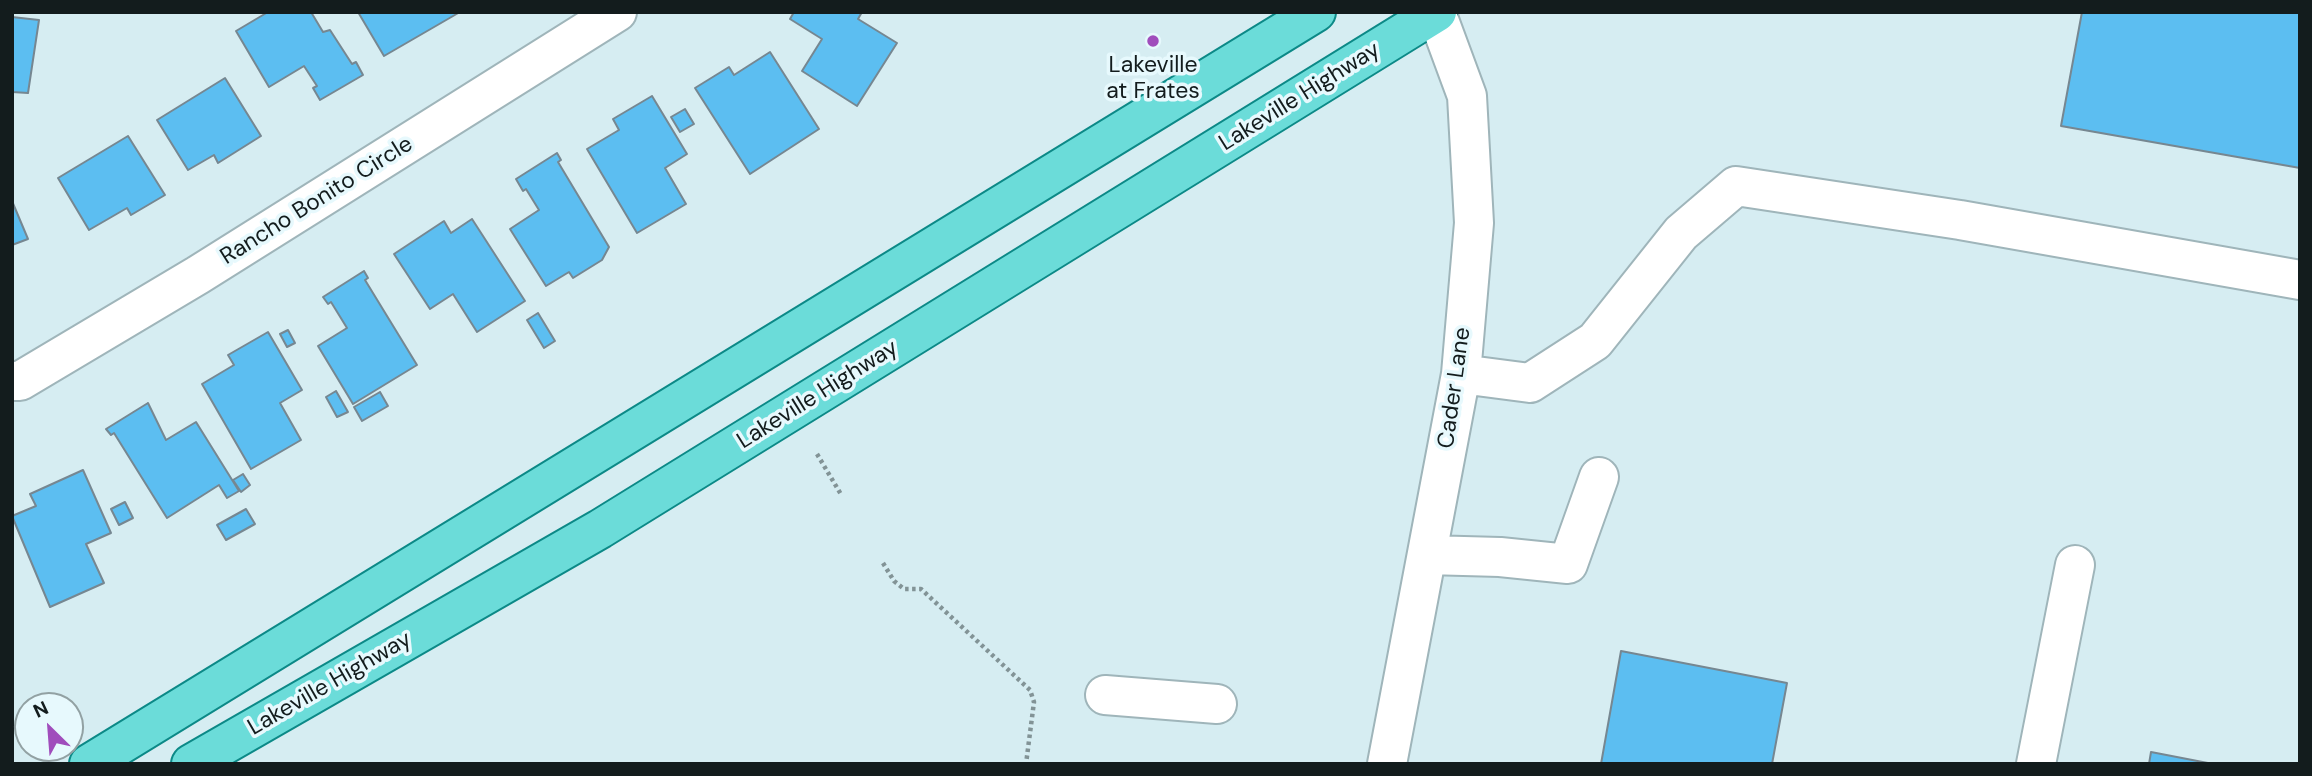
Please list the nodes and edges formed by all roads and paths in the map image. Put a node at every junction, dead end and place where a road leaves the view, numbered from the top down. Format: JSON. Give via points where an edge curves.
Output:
{"nodes":[{"id":1,"x":617,"y":12,"type":"edge"},
{"id":2,"x":1316,"y":12,"type":"edge"},
{"id":3,"x":1436,"y":13,"type":"edge"},
{"id":4,"x":2300,"y":280,"type":"edge"},
{"id":5,"x":1461,"y":374,"type":"junction"},
{"id":6,"x":12,"y":381,"type":"edge"},
{"id":7,"x":817,"y":454,"type":"dead end"},
{"id":8,"x":1599,"y":477,"type":"dead end"},
{"id":9,"x":842,"y":495,"type":"dead end"},
{"id":10,"x":1427,"y":555,"type":"junction"},
{"id":11,"x":883,"y":563,"type":"dead end"},
{"id":12,"x":2075,"y":565,"type":"dead end"},
{"id":13,"x":1105,"y":695,"type":"dead end"},
{"id":14,"x":1217,"y":704,"type":"dead end"},
{"id":15,"x":89,"y":764,"type":"edge"},
{"id":16,"x":191,"y":764,"type":"edge"},
{"id":17,"x":1026,"y":764,"type":"edge"},
{"id":18,"x":1387,"y":764,"type":"edge"},
{"id":19,"x":2036,"y":764,"type":"edge"}],
"edges":[{"from":1,"to":6,"type":"street","name":"Rancho Bonito Circle","via":[[198,275],[20,381]]},
{"from":2,"to":15,"type":"main road"},
{"from":3,"to":5,"type":"street","name":"Cader Lane","via":[[1467,96],[1474,223]]},
{"from":3,"to":16,"type":"main road","name":"Lakeville Highway","via":[[600,529]]},
{"from":4,"to":5,"type":"street","via":[[1960,219],[1736,186],[1681,233],[1595,341],[1530,383]]},
{"from":5,"to":10,"type":"street","name":"Cader Lane"},
{"from":7,"to":9,"type":"path"},
{"from":8,"to":10,"type":"street","via":[[1568,564]]},
{"from":10,"to":18,"type":"street","name":"Cader Lane"},
{"from":11,"to":17,"type":"path","via":[[894,581],[904,589],[921,589],[1030,690],[1034,702]]},
{"from":12,"to":19,"type":"street"},
{"from":13,"to":14,"type":"street"}]}
